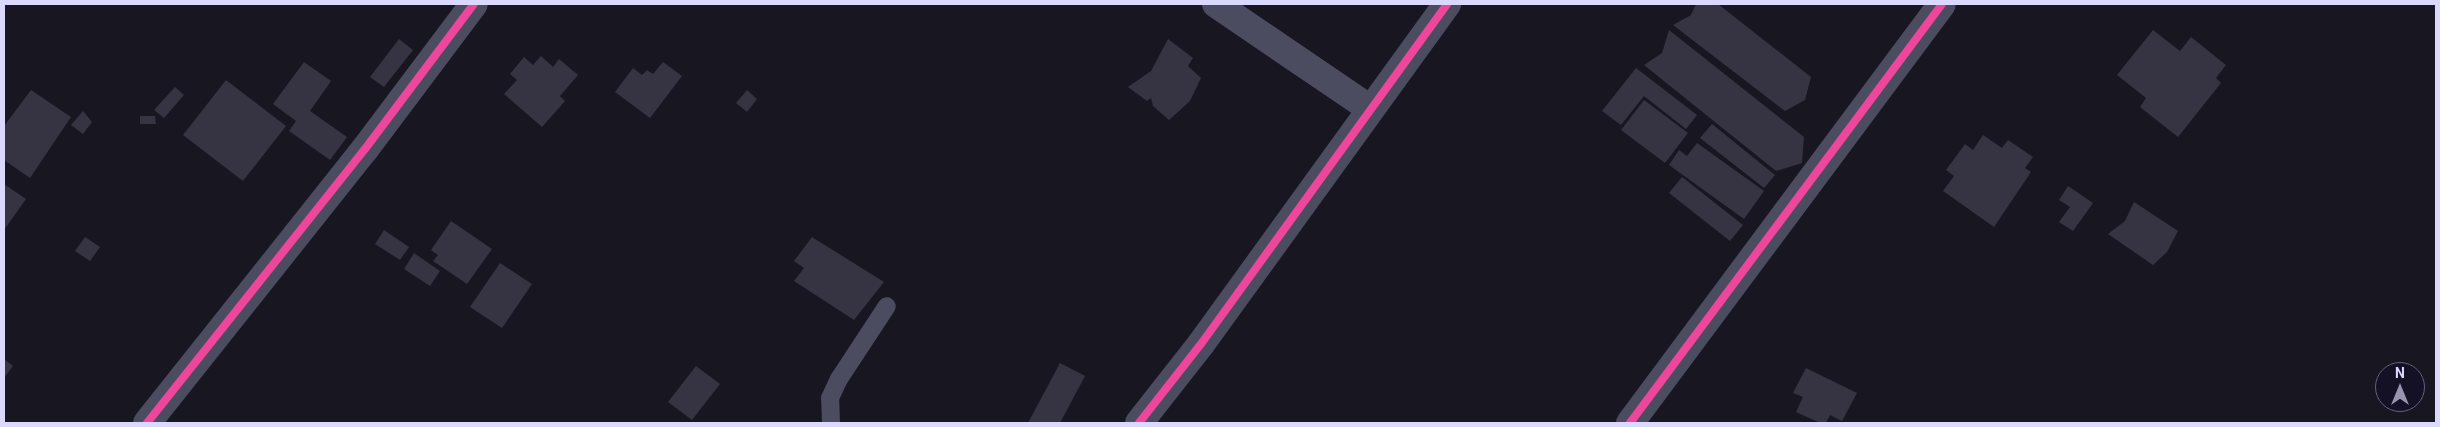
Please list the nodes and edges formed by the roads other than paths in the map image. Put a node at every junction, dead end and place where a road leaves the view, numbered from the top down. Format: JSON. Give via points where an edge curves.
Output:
{"nodes":[{"id":1,"x":474,"y":4,"type":"edge"},
{"id":2,"x":1216,"y":4,"type":"edge"},
{"id":3,"x":1447,"y":4,"type":"edge"},
{"id":4,"x":1942,"y":4,"type":"edge"},
{"id":5,"x":1369,"y":108,"type":"junction"},
{"id":6,"x":887,"y":306,"type":"dead end"},
{"id":7,"x":147,"y":423,"type":"edge"},
{"id":8,"x":831,"y":423,"type":"edge"},
{"id":9,"x":1138,"y":423,"type":"edge"},
{"id":10,"x":1630,"y":423,"type":"edge"}],
"edges":[{"from":1,"to":7,"type":"street","via":[[365,149]]},
{"from":2,"to":5,"type":"street"},
{"from":3,"to":5,"type":"street"},
{"from":4,"to":10,"type":"street"},
{"from":5,"to":9,"type":"street","via":[[1201,344]]},
{"from":6,"to":8,"type":"lane","via":[[836,386],[829,410]]}]}
